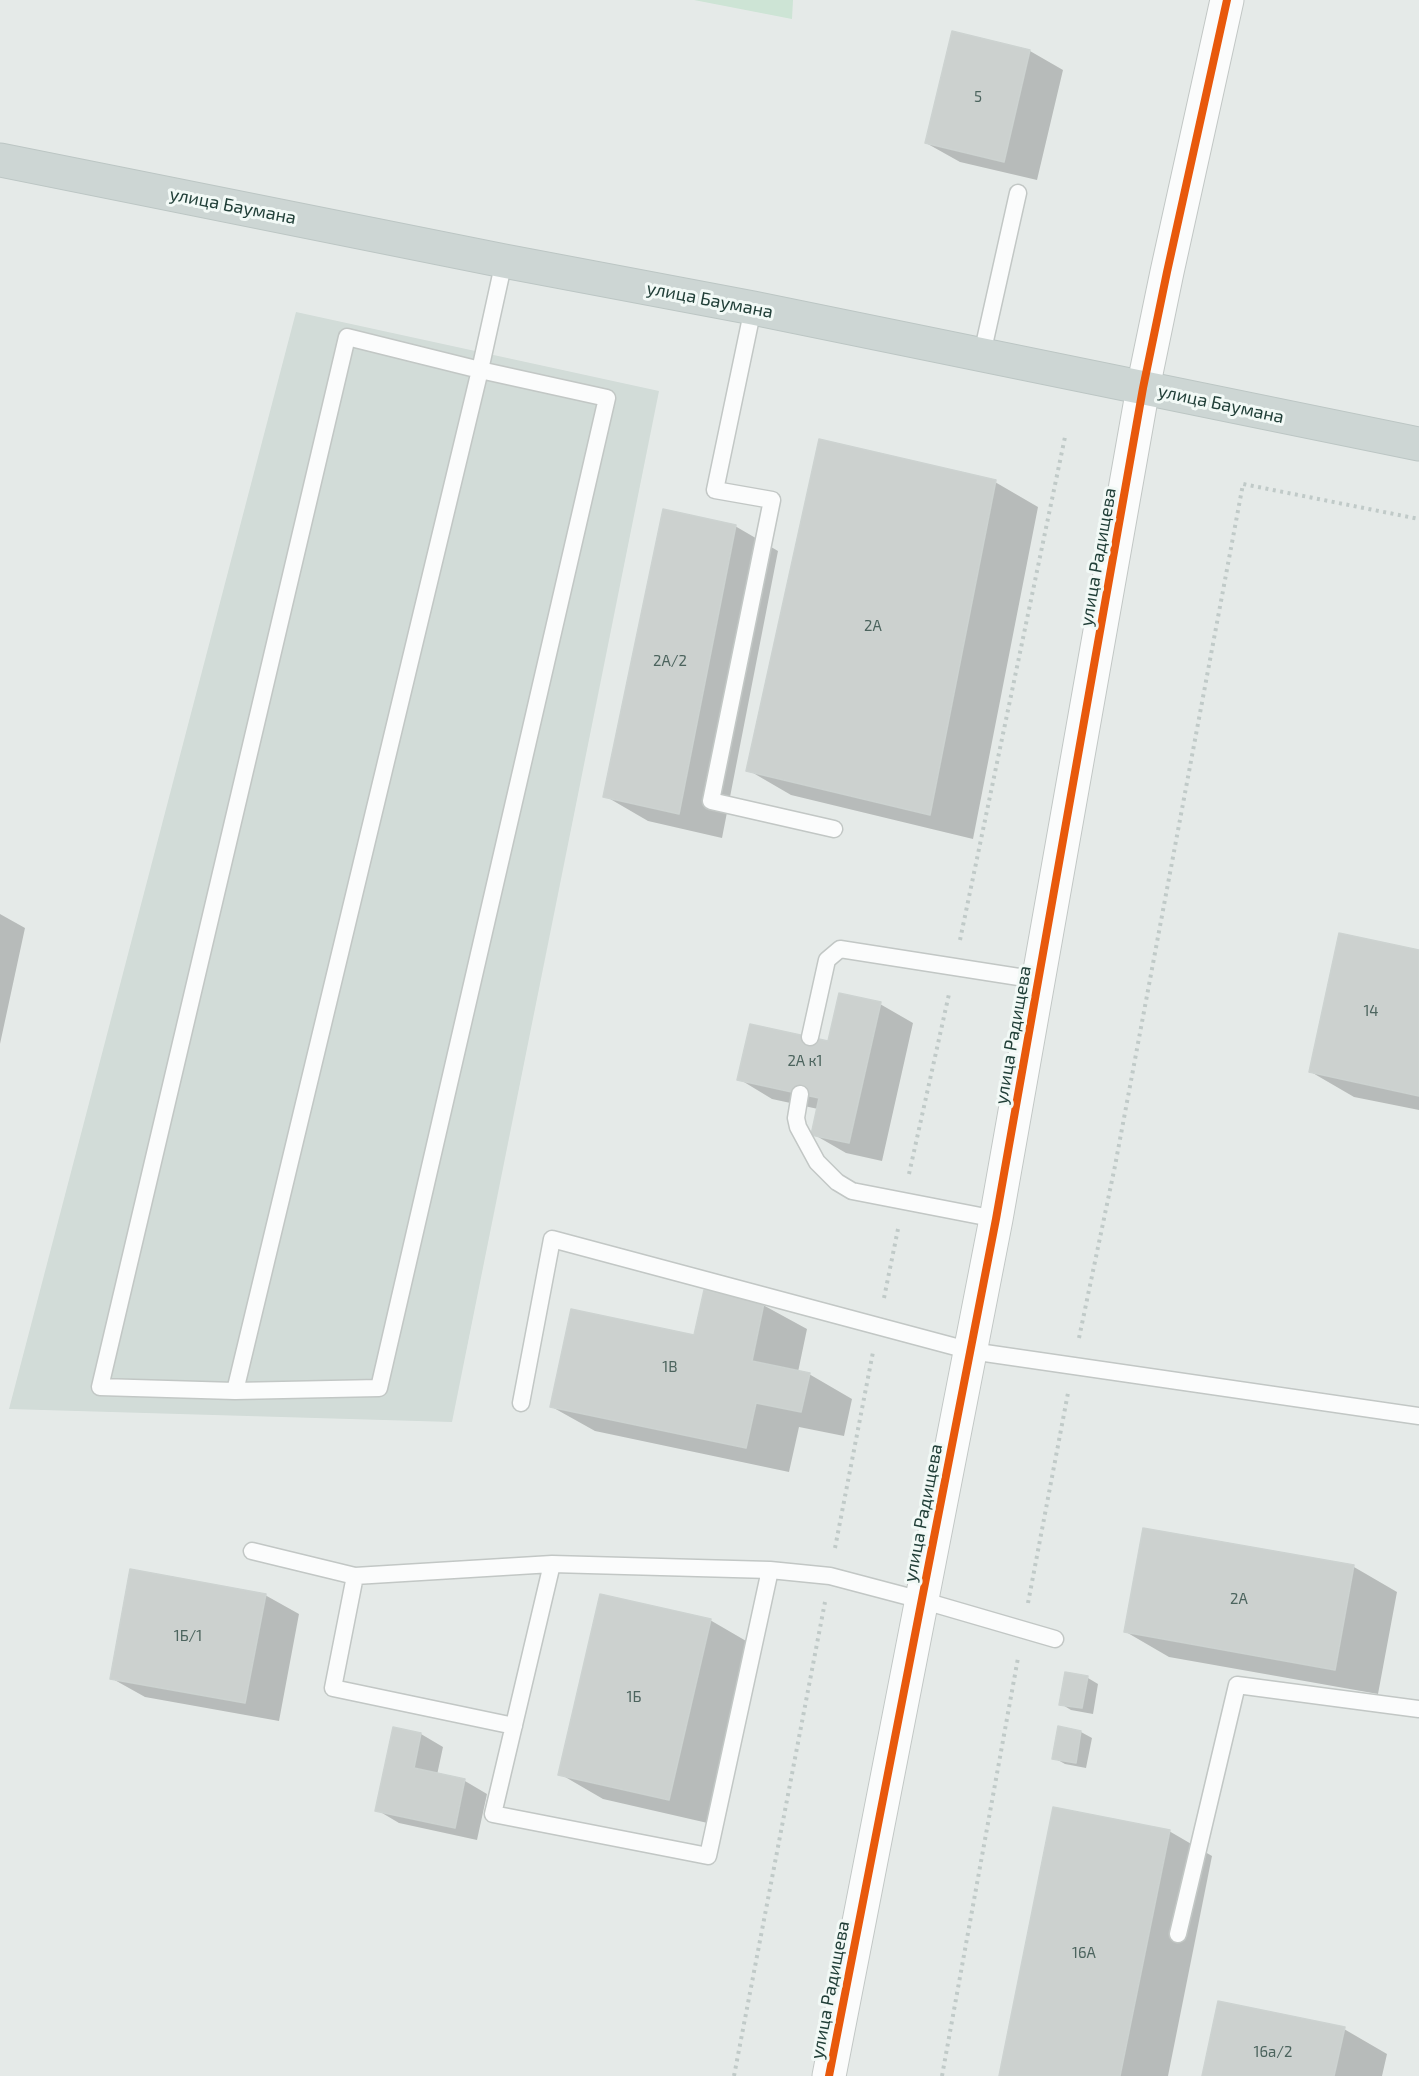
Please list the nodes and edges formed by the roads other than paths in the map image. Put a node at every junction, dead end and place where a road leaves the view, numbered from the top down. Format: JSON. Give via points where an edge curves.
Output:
{"nodes":[{"id":1,"x":1227,"y":0,"type":"edge"},
{"id":2,"x":0,"y":160,"type":"edge"},
{"id":3,"x":1018,"y":192,"type":"dead end"},
{"id":4,"x":504,"y":261,"type":"junction"},
{"id":5,"x":753,"y":308,"type":"junction"},
{"id":6,"x":982,"y":354,"type":"junction"},
{"id":7,"x":480,"y":370,"type":"junction"},
{"id":8,"x":1143,"y":388,"type":"junction"},
{"id":9,"x":1419,"y":444,"type":"edge"},
{"id":10,"x":834,"y":829,"type":"dead end"},
{"id":11,"x":1038,"y":980,"type":"junction"},
{"id":12,"x":810,"y":1037,"type":"dead end"},
{"id":13,"x":800,"y":1094,"type":"dead end"},
{"id":14,"x":996,"y":1219,"type":"junction"},
{"id":15,"x":970,"y":1351,"type":"junction"},
{"id":16,"x":235,"y":1391,"type":"junction"},
{"id":17,"x":521,"y":1403,"type":"dead end"},
{"id":18,"x":1419,"y":1416,"type":"edge"},
{"id":19,"x":252,"y":1551,"type":"dead end"},
{"id":20,"x":552,"y":1564,"type":"junction"},
{"id":21,"x":770,"y":1570,"type":"junction"},
{"id":22,"x":355,"y":1575,"type":"junction"},
{"id":23,"x":921,"y":1600,"type":"junction"},
{"id":24,"x":1055,"y":1639,"type":"dead end"},
{"id":25,"x":1419,"y":1709,"type":"edge"},
{"id":26,"x":514,"y":1726,"type":"junction"},
{"id":27,"x":1178,"y":1934,"type":"dead end"},
{"id":28,"x":829,"y":2076,"type":"edge"}],
"edges":[{"from":1,"to":8,"type":"street","name":"улица Радищева"},
{"from":2,"to":4,"type":"main road","name":"улица Баумана"},
{"from":3,"to":6,"type":"lane"},
{"from":4,"to":5,"type":"main road","name":"улица Баумана"},
{"from":4,"to":7,"type":"lane"},
{"from":5,"to":6,"type":"main road","name":"улица Баумана"},
{"from":5,"to":10,"type":"lane","via":[[715,490],[772,500],[711,801]]},
{"from":6,"to":8,"type":"main road","name":"улица Баумана"},
{"from":7,"to":16,"type":"lane"},
{"from":7,"to":16,"type":"lane","via":[[607,398],[379,1388]]},
{"from":7,"to":16,"type":"lane","via":[[347,337],[100,1387]]},
{"from":8,"to":9,"type":"main road","name":"улица Баумана"},
{"from":8,"to":11,"type":"street","name":"улица Радищева"},
{"from":11,"to":12,"type":"lane","via":[[840,949],[827,960]]},
{"from":11,"to":14,"type":"street","name":"улица Радищева"},
{"from":13,"to":14,"type":"lane","via":[[798,1127],[817,1162],[837,1182],[852,1191]]},
{"from":14,"to":15,"type":"street","name":"улица Радищева"},
{"from":15,"to":17,"type":"lane","via":[[552,1239]]},
{"from":15,"to":18,"type":"lane"},
{"from":15,"to":23,"type":"street","name":"улица Радищева"},
{"from":19,"to":22,"type":"lane"},
{"from":20,"to":21,"type":"lane"},
{"from":20,"to":22,"type":"lane"},
{"from":20,"to":26,"type":"lane"},
{"from":21,"to":23,"type":"lane","via":[[830,1576]]},
{"from":21,"to":26,"type":"lane","via":[[708,1856],[493,1814]]},
{"from":22,"to":26,"type":"lane","via":[[333,1688]]},
{"from":23,"to":24,"type":"lane"},
{"from":23,"to":28,"type":"street","name":"улица Радищева"},
{"from":25,"to":27,"type":"lane","via":[[1237,1685]]}]}
